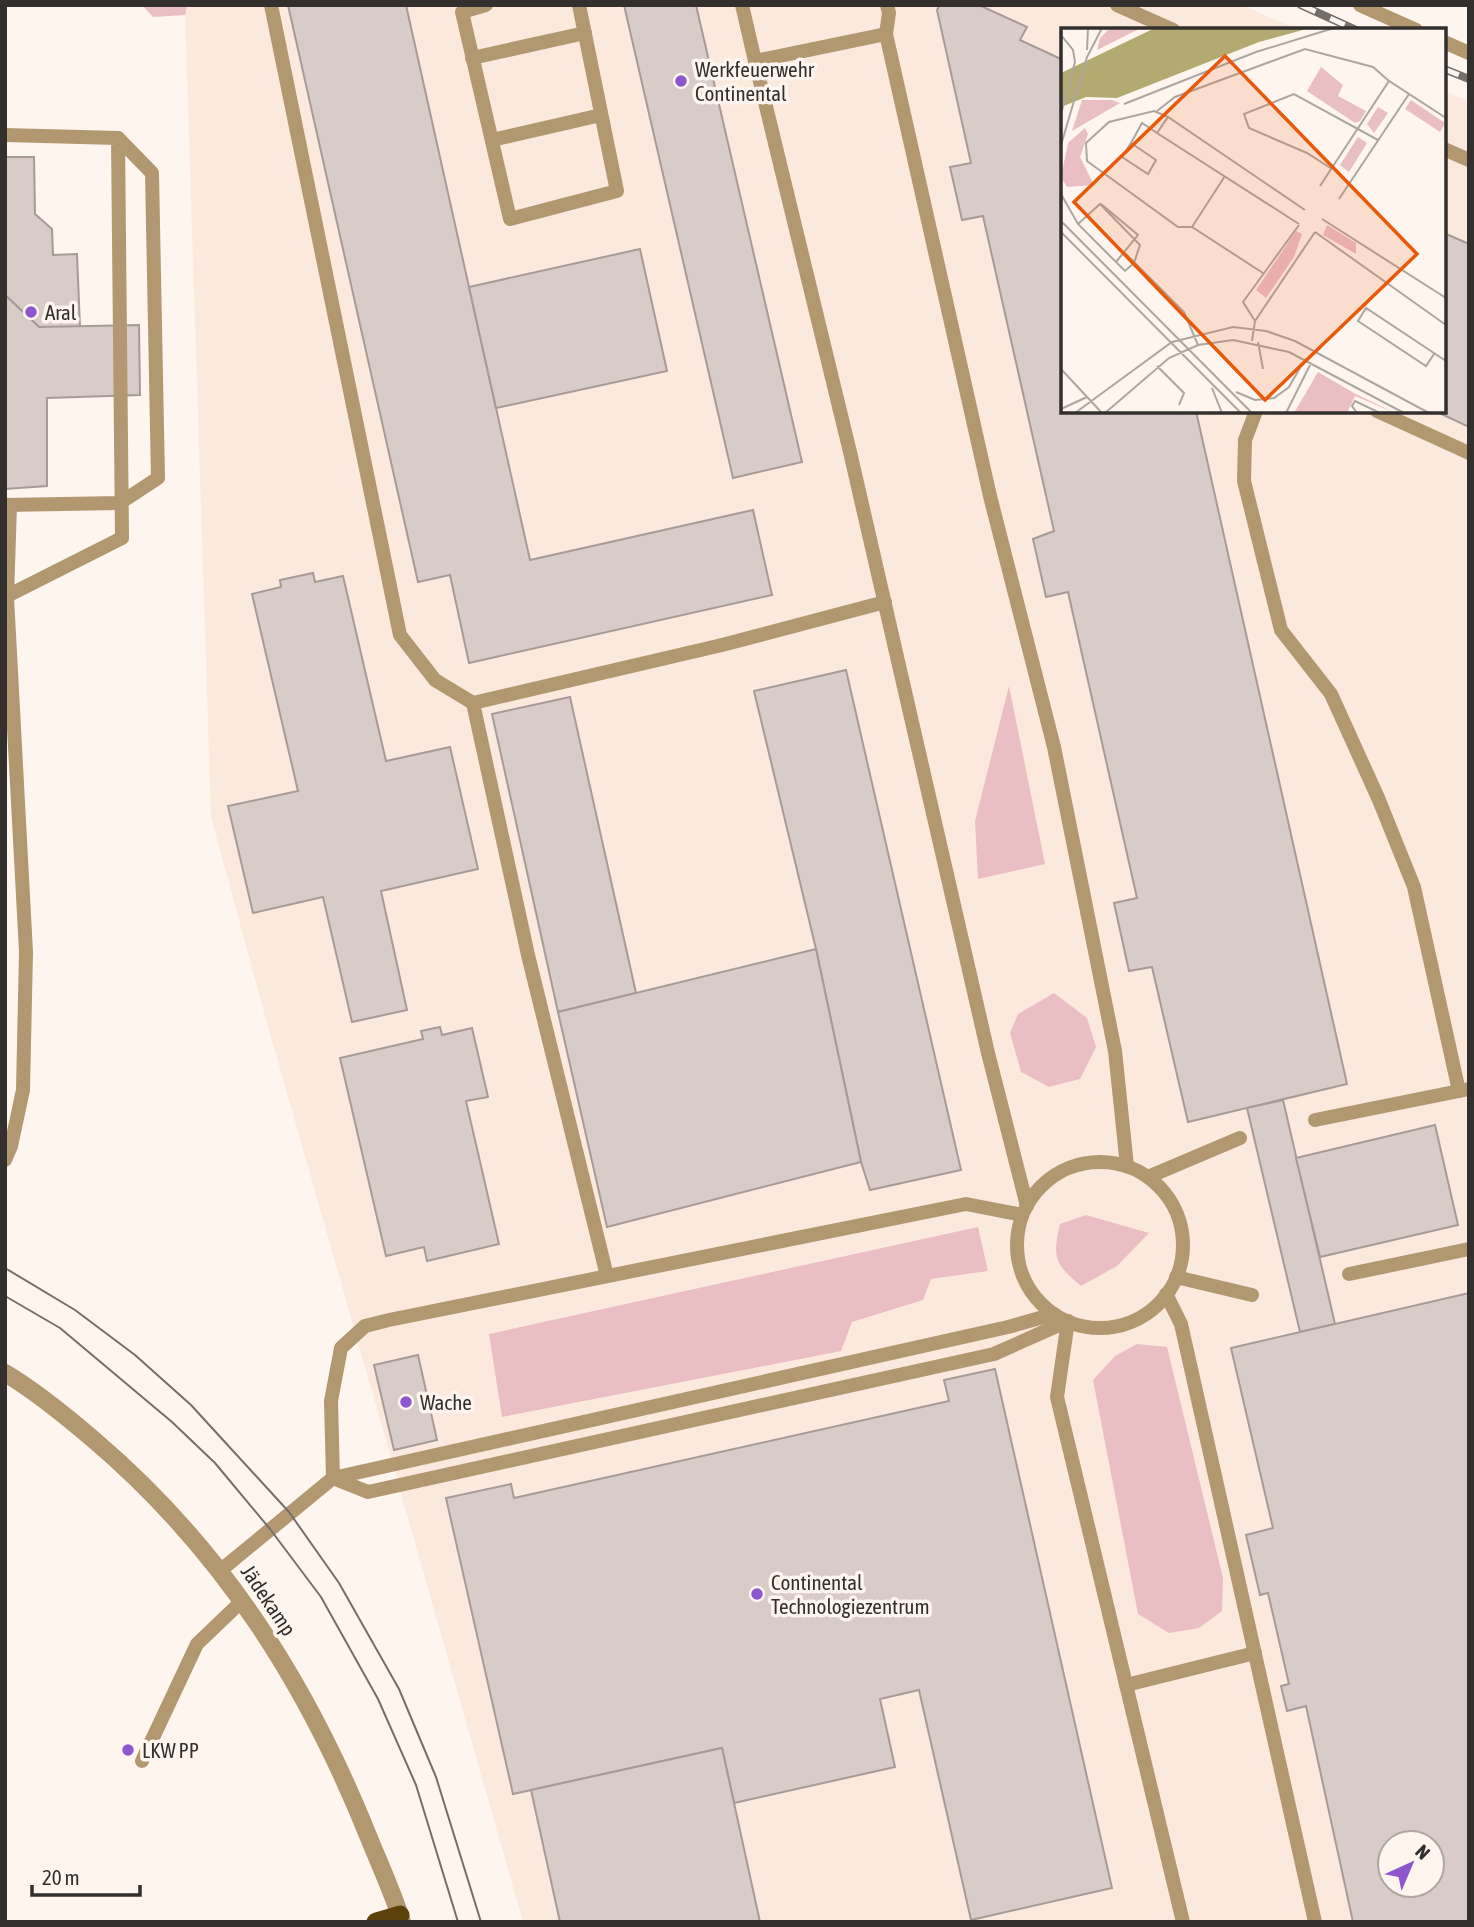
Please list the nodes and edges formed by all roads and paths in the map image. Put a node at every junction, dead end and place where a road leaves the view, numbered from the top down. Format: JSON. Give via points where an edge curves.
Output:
{"nodes":[{"id":1,"x":271,"y":5,"type":"edge"},
{"id":2,"x":486,"y":5,"type":"edge"},
{"id":3,"x":579,"y":5,"type":"edge"},
{"id":4,"x":743,"y":5,"type":"edge"},
{"id":5,"x":887,"y":5,"type":"edge"},
{"id":6,"x":1118,"y":5,"type":"edge"},
{"id":7,"x":1360,"y":5,"type":"edge"},
{"id":8,"x":1169,"y":28,"type":"edge"},
{"id":9,"x":1412,"y":28,"type":"edge"},
{"id":10,"x":584,"y":33,"type":"junction"},
{"id":11,"x":886,"y":34,"type":"junction"},
{"id":12,"x":1446,"y":43,"type":"edge"},
{"id":13,"x":1469,"y":53,"type":"edge"},
{"id":14,"x":472,"y":58,"type":"junction"},
{"id":15,"x":755,"y":61,"type":"junction"},
{"id":16,"x":601,"y":115,"type":"junction"},
{"id":17,"x":5,"y":135,"type":"edge"},
{"id":18,"x":118,"y":138,"type":"junction"},
{"id":19,"x":492,"y":140,"type":"junction"},
{"id":20,"x":1446,"y":150,"type":"edge"},
{"id":21,"x":1469,"y":160,"type":"edge"},
{"id":22,"x":1255,"y":413,"type":"edge"},
{"id":23,"x":1381,"y":413,"type":"edge"},
{"id":24,"x":1469,"y":453,"type":"edge"},
{"id":25,"x":120,"y":503,"type":"junction"},
{"id":26,"x":8,"y":505,"type":"edge"},
{"id":27,"x":6,"y":597,"type":"edge"},
{"id":28,"x":885,"y":602,"type":"junction"},
{"id":29,"x":473,"y":703,"type":"junction"},
{"id":30,"x":1464,"y":1090,"type":"edge"},
{"id":31,"x":1315,"y":1120,"type":"dead end"},
{"id":32,"x":1240,"y":1139,"type":"dead end"},
{"id":33,"x":5,"y":1160,"type":"edge"},
{"id":34,"x":1128,"y":1166,"type":"junction"},
{"id":35,"x":1148,"y":1177,"type":"junction"},
{"id":36,"x":1025,"y":1210,"type":"junction"},
{"id":37,"x":1469,"y":1248,"type":"edge"},
{"id":38,"x":1349,"y":1274,"type":"dead end"},
{"id":39,"x":607,"y":1276,"type":"junction"},
{"id":40,"x":1176,"y":1277,"type":"junction"},
{"id":41,"x":1166,"y":1294,"type":"junction"},
{"id":42,"x":1252,"y":1296,"type":"dead end"},
{"id":43,"x":1061,"y":1318,"type":"junction"},
{"id":44,"x":5,"y":1373,"type":"edge"},
{"id":45,"x":333,"y":1478,"type":"junction"},
{"id":46,"x":221,"y":1570,"type":"junction"},
{"id":47,"x":243,"y":1600,"type":"junction"},
{"id":48,"x":1255,"y":1653,"type":"junction"},
{"id":49,"x":1126,"y":1685,"type":"junction"},
{"id":50,"x":142,"y":1761,"type":"dead end"},
{"id":51,"x":401,"y":1918,"type":"edge"},
{"id":52,"x":376,"y":1922,"type":"edge"},
{"id":53,"x":1183,"y":1922,"type":"edge"},
{"id":54,"x":1315,"y":1922,"type":"edge"}],
"edges":[{"from":1,"to":29,"type":"lane","via":[[400,635],[435,680]]},
{"from":2,"to":14,"type":"lane","via":[[462,12]]},
{"from":3,"to":10,"type":"lane"},
{"from":4,"to":15,"type":"lane"},
{"from":5,"to":11,"type":"lane"},
{"from":6,"to":8,"type":"lane"},
{"from":7,"to":9,"type":"lane"},
{"from":10,"to":14,"type":"lane"},
{"from":10,"to":16,"type":"lane"},
{"from":11,"to":15,"type":"lane"},
{"from":11,"to":34,"type":"lane","via":[[990,496],[1054,747],[1115,1051]]},
{"from":12,"to":13,"type":"lane"},
{"from":14,"to":19,"type":"lane"},
{"from":15,"to":28,"type":"lane"},
{"from":16,"to":19,"type":"lane"},
{"from":16,"to":19,"type":"lane","via":[[617,191],[510,219]]},
{"from":17,"to":18,"type":"lane"},
{"from":18,"to":25,"type":"lane"},
{"from":18,"to":25,"type":"lane","via":[[152,173],[158,478]]},
{"from":20,"to":21,"type":"lane"},
{"from":22,"to":30,"type":"lane","via":[[1245,440],[1244,481],[1281,630],[1331,694],[1414,887]]},
{"from":23,"to":24,"type":"lane"},
{"from":25,"to":26,"type":"lane"},
{"from":25,"to":27,"type":"lane","via":[[122,538]]},
{"from":26,"to":27,"type":"lane"},
{"from":27,"to":33,"type":"lane","via":[[26,952],[23,1090]]},
{"from":28,"to":29,"type":"lane"},
{"from":28,"to":36,"type":"lane"},
{"from":29,"to":39,"type":"lane","via":[[528,955]]},
{"from":30,"to":31,"type":"lane"},
{"from":32,"to":35,"type":"lane"},
{"from":34,"to":35,"type":"lane"},
{"from":34,"to":36,"type":"lane","via":[[1079,1164],[1052,1177]]},
{"from":35,"to":40,"type":"lane","via":[[1174,1208],[1180,1223],[1182,1257]]},
{"from":36,"to":39,"type":"lane","via":[[966,1204]]},
{"from":36,"to":43,"type":"lane","via":[[1017,1241],[1020,1265],[1030,1289]]},
{"from":37,"to":38,"type":"lane"},
{"from":39,"to":45,"type":"lane","via":[[365,1326],[341,1349],[331,1401]]},
{"from":40,"to":41,"type":"lane"},
{"from":40,"to":42,"type":"lane"},
{"from":41,"to":43,"type":"lane","via":[[1131,1322],[1112,1327],[1088,1327]]},
{"from":41,"to":48,"type":"lane","via":[[1181,1324]]},
{"from":43,"to":45,"type":"lane"},
{"from":43,"to":45,"type":"lane","via":[[994,1354],[368,1492]]},
{"from":43,"to":49,"type":"lane","via":[[1057,1397]]},
{"from":44,"to":46,"type":"street","name":"Jädekamp","via":[[65,1415],[130,1471]]},
{"from":45,"to":46,"type":"lane"},
{"from":46,"to":47,"type":"street","name":"Jädekamp"},
{"from":47,"to":50,"type":"lane","via":[[197,1644]]},
{"from":47,"to":51,"type":"street","name":"Jädekamp","via":[[313,1714]]},
{"from":48,"to":49,"type":"lane"},
{"from":48,"to":54,"type":"lane"},
{"from":49,"to":53,"type":"lane"},
{"from":51,"to":52,"type":"highway"}]}
